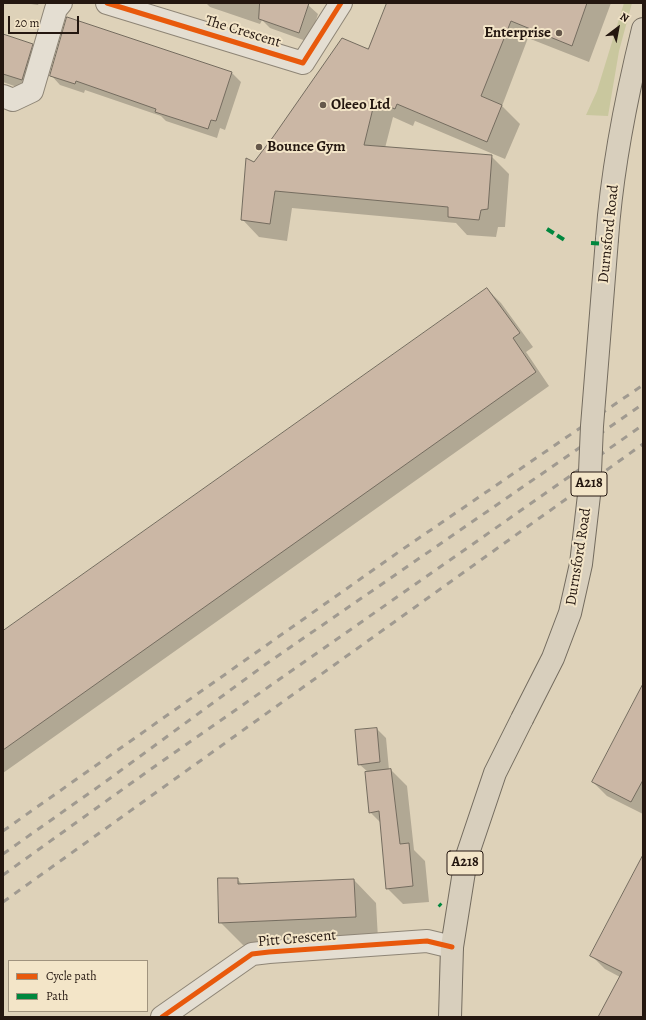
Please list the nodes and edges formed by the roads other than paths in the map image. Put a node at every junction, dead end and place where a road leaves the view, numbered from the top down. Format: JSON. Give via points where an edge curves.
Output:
{"nodes":[{"id":1,"x":61,"y":3,"type":"edge"},
{"id":2,"x":107,"y":3,"type":"edge"},
{"id":3,"x":342,"y":3,"type":"edge"},
{"id":4,"x":643,"y":29,"type":"edge"},
{"id":5,"x":3,"y":96,"type":"edge"},
{"id":6,"x":452,"y":947,"type":"junction"},
{"id":7,"x":162,"y":1017,"type":"edge"},
{"id":8,"x":450,"y":1017,"type":"edge"}],
"edges":[{"from":1,"to":5,"type":"street","via":[[56,9],[32,91],[13,100]]},
{"from":2,"to":3,"type":"street","name":"The Crescent","via":[[303,63]]},
{"from":4,"to":6,"type":"main road","name":"Durnsford Road","number":"A218","bridge":true,"via":[[624,114],[610,208],[581,564],[567,621],[553,658],[495,772],[466,859]]},
{"from":6,"to":7,"type":"street","name":"Pitt Crescent","via":[[427,941],[252,954]]},
{"from":6,"to":8,"type":"main road","name":"Durnsford Road","number":"A218"}]}
